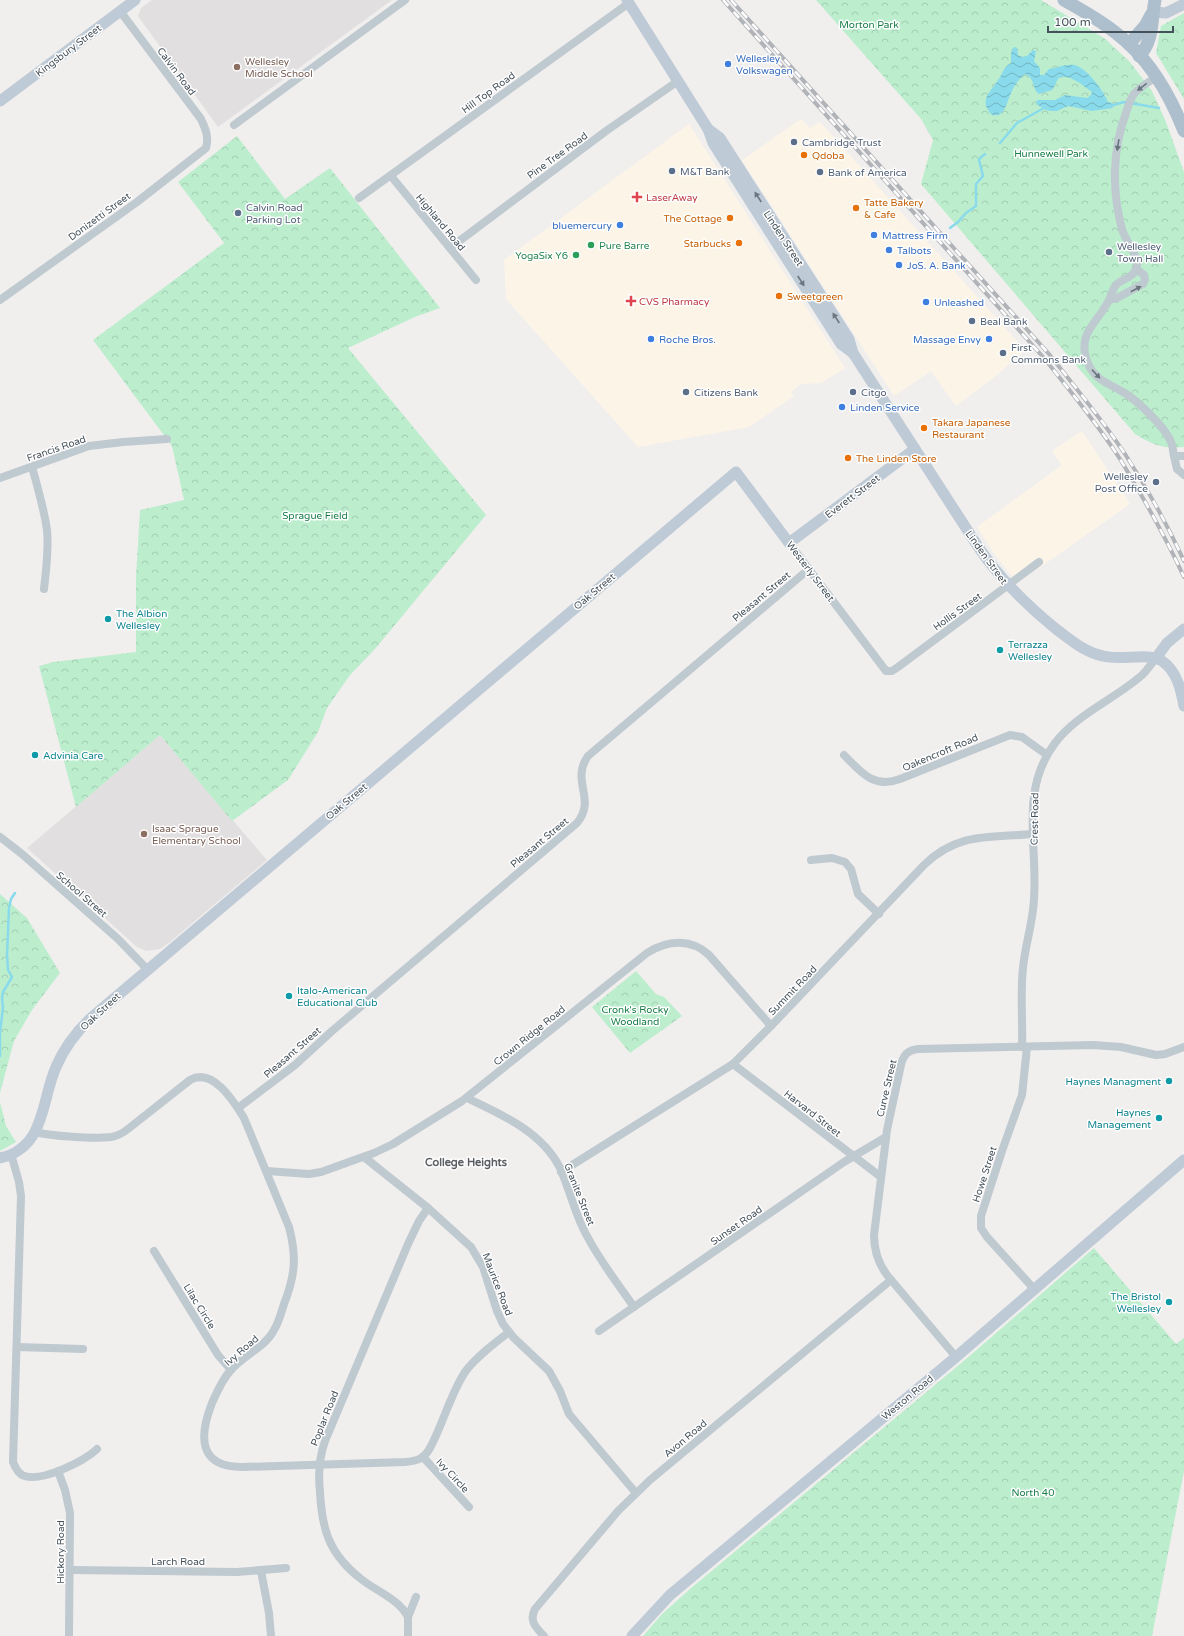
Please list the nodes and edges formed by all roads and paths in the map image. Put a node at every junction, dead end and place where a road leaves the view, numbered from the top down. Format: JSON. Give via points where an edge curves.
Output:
{"nodes":[{"id":1,"x":135,"y":0,"type":"edge"},
{"id":2,"x":405,"y":0,"type":"edge"},
{"id":3,"x":1064,"y":0,"type":"edge"},
{"id":4,"x":628,"y":1,"type":"edge"},
{"id":5,"x":1184,"y":4,"type":"edge"},
{"id":6,"x":1154,"y":6,"type":"edge"},
{"id":7,"x":120,"y":11,"type":"junction"},
{"id":8,"x":1129,"y":44,"type":"junction"},
{"id":9,"x":1139,"y":56,"type":"junction"},
{"id":10,"x":1156,"y":77,"type":"junction"},
{"id":11,"x":678,"y":81,"type":"junction"},
{"id":12,"x":0,"y":101,"type":"edge"},
{"id":13,"x":234,"y":125,"type":"dead end"},
{"id":14,"x":1184,"y":131,"type":"edge"},
{"id":15,"x":207,"y":146,"type":"joint"},
{"id":16,"x":391,"y":176,"type":"junction"},
{"id":17,"x":359,"y":198,"type":"dead end"},
{"id":18,"x":450,"y":248,"type":"junction"},
{"id":19,"x":1136,"y":268,"type":"junction"},
{"id":20,"x":476,"y":280,"type":"dead end"},
{"id":21,"x":1110,"y":299,"type":"junction"},
{"id":22,"x":0,"y":300,"type":"edge"},
{"id":23,"x":167,"y":439,"type":"dead end"},
{"id":24,"x":915,"y":449,"type":"junction"},
{"id":25,"x":1174,"y":456,"type":"junction"},
{"id":26,"x":1184,"y":456,"type":"edge"},
{"id":27,"x":32,"y":467,"type":"junction"},
{"id":28,"x":736,"y":472,"type":"joint"},
{"id":29,"x":1184,"y":475,"type":"edge"},
{"id":30,"x":0,"y":478,"type":"edge"},
{"id":31,"x":789,"y":543,"type":"junction"},
{"id":32,"x":1039,"y":562,"type":"dead end"},
{"id":33,"x":809,"y":569,"type":"junction"},
{"id":34,"x":1008,"y":586,"type":"junction"},
{"id":35,"x":44,"y":590,"type":"dead end"},
{"id":36,"x":1184,"y":629,"type":"edge"},
{"id":37,"x":1156,"y":658,"type":"junction"},
{"id":38,"x":886,"y":671,"type":"joint"},
{"id":39,"x":1184,"y":706,"type":"edge"},
{"id":40,"x":844,"y":755,"type":"dead end"},
{"id":41,"x":1047,"y":755,"type":"junction"},
{"id":42,"x":1033,"y":834,"type":"junction"},
{"id":43,"x":0,"y":836,"type":"edge"},
{"id":44,"x":811,"y":860,"type":"dead end"},
{"id":45,"x":878,"y":914,"type":"junction"},
{"id":46,"x":147,"y":969,"type":"junction"},
{"id":47,"x":771,"y":1026,"type":"junction"},
{"id":48,"x":1024,"y":1047,"type":"junction"},
{"id":49,"x":1184,"y":1047,"type":"edge"},
{"id":50,"x":733,"y":1064,"type":"junction"},
{"id":51,"x":467,"y":1098,"type":"junction"},
{"id":52,"x":238,"y":1108,"type":"junction"},
{"id":53,"x":35,"y":1132,"type":"junction"},
{"id":54,"x":886,"y":1137,"type":"junction"},
{"id":55,"x":5,"y":1156,"type":"edge"},
{"id":56,"x":364,"y":1157,"type":"junction"},
{"id":57,"x":852,"y":1157,"type":"junction"},
{"id":58,"x":1184,"y":1160,"type":"edge"},
{"id":59,"x":267,"y":1171,"type":"junction"},
{"id":60,"x":561,"y":1172,"type":"junction"},
{"id":61,"x":881,"y":1177,"type":"junction"},
{"id":62,"x":428,"y":1208,"type":"junction"},
{"id":63,"x":154,"y":1251,"type":"dead end"},
{"id":64,"x":891,"y":1280,"type":"junction"},
{"id":65,"x":1035,"y":1290,"type":"junction"},
{"id":66,"x":634,"y":1307,"type":"junction"},
{"id":67,"x":599,"y":1331,"type":"dead end"},
{"id":68,"x":509,"y":1332,"type":"junction"},
{"id":69,"x":17,"y":1347,"type":"junction"},
{"id":70,"x":83,"y":1349,"type":"dead end"},
{"id":71,"x":956,"y":1357,"type":"junction"},
{"id":72,"x":231,"y":1370,"type":"junction"},
{"id":73,"x":97,"y":1449,"type":"dead end"},
{"id":74,"x":423,"y":1457,"type":"junction"},
{"id":75,"x":319,"y":1465,"type":"junction"},
{"id":76,"x":58,"y":1471,"type":"junction"},
{"id":77,"x":636,"y":1493,"type":"junction"},
{"id":78,"x":469,"y":1507,"type":"dead end"},
{"id":79,"x":286,"y":1568,"type":"dead end"},
{"id":80,"x":70,"y":1570,"type":"junction"},
{"id":81,"x":261,"y":1571,"type":"junction"},
{"id":82,"x":416,"y":1597,"type":"dead end"},
{"id":83,"x":408,"y":1617,"type":"junction"},
{"id":84,"x":69,"y":1636,"type":"edge"},
{"id":85,"x":271,"y":1636,"type":"edge"},
{"id":86,"x":408,"y":1636,"type":"edge"},
{"id":87,"x":544,"y":1636,"type":"edge"},
{"id":88,"x":632,"y":1636,"type":"edge"}],
"edges":[{"from":1,"to":7,"type":"street","name":"Kingsbury Street"},
{"from":2,"to":13,"type":"street"},
{"from":3,"to":8,"type":"main road","via":[[1111,29]]},
{"from":4,"to":11,"type":"street","name":"Linden Street"},
{"from":4,"to":16,"type":"street","name":"Hill Top Road"},
{"from":5,"to":6,"type":"street","via":[[1166,12]]},
{"from":6,"to":8,"type":"main road","via":[[1145,26]]},
{"from":6,"to":9,"type":"main road","via":[[1150,40]]},
{"from":7,"to":12,"type":"street","name":"Kingsbury Street"},
{"from":7,"to":15,"type":"street","name":"Calvin Road","via":[[201,119],[207,133]]},
{"from":8,"to":9,"type":"main road"},
{"from":9,"to":10,"type":"main road"},
{"from":10,"to":14,"type":"main road","via":[[1173,105]]},
{"from":10,"to":19,"type":"street","one_way":true,"via":[[1137,91],[1129,104],[1118,142],[1115,178],[1122,230],[1137,261]]},
{"from":11,"to":18,"type":"street","name":"Pine Tree Road"},
{"from":11,"to":24,"type":"street","name":"Linden Street","via":[[708,129],[718,136],[724,145],[849,339],[853,353]]},
{"from":15,"to":22,"type":"street","name":"Donizetti Street","via":[[202,154]]},
{"from":16,"to":17,"type":"street","name":"Hill Top Road"},
{"from":16,"to":18,"type":"street","name":"Highland Road"},
{"from":18,"to":20,"type":"street","name":"Highland Road"},
{"from":19,"to":21,"type":"street","via":[[1132,275],[1116,284]]},
{"from":21,"to":19,"type":"street","one_way":true,"via":[[1115,299],[1143,284],[1144,275]]},
{"from":21,"to":25,"type":"street","one_way":true,"via":[[1088,332],[1085,344],[1088,362],[1104,382],[1126,394],[1152,417],[1170,440]]},
{"from":23,"to":27,"type":"street","name":"Francis Road","via":[[89,446]]},
{"from":24,"to":31,"type":"street","name":"Everett Street"},
{"from":24,"to":34,"type":"street","name":"Linden Street","via":[[977,545]]},
{"from":25,"to":26,"type":"street"},
{"from":25,"to":29,"type":"street","via":[[1177,469]]},
{"from":27,"to":30,"type":"street","name":"Francis Road"},
{"from":27,"to":35,"type":"street","via":[[42,500],[47,532]]},
{"from":28,"to":31,"type":"street","name":"Westerly Street"},
{"from":28,"to":46,"type":"street","name":"Oak Street"},
{"from":31,"to":33,"type":"street","name":"Westerly Street"},
{"from":32,"to":34,"type":"street","name":"Hollis Street"},
{"from":33,"to":38,"type":"street","name":"Westerly Street"},
{"from":33,"to":52,"type":"street","name":"Pleasant Street","via":[[588,756],[581,774],[585,809],[573,827],[295,1065]]},
{"from":34,"to":37,"type":"street","name":"Linden Street","via":[[1041,617],[1087,651],[1116,658]]},
{"from":34,"to":38,"type":"street","name":"Hollis Street","via":[[898,667]]},
{"from":36,"to":37,"type":"street","name":"Crest Road"},
{"from":37,"to":39,"type":"street","via":[[1174,673]]},
{"from":37,"to":41,"type":"street","name":"Crest Road","via":[[1140,677],[1070,727]]},
{"from":40,"to":41,"type":"street","name":"Oakencroft Road","via":[[867,777],[884,782],[900,779],[1010,735],[1022,737]]},
{"from":41,"to":42,"type":"street","name":"Crest Road","via":[[1034,789]]},
{"from":42,"to":45,"type":"street","name":"Summit Road","via":[[978,837],[949,846],[928,861]]},
{"from":42,"to":48,"type":"street","name":"Crest Road","via":[[1034,898],[1022,977]]},
{"from":43,"to":46,"type":"street","name":"School Street","via":[[118,939]]},
{"from":44,"to":45,"type":"street","via":[[832,858],[845,862],[852,872],[858,894]]},
{"from":45,"to":47,"type":"street","name":"Summit Road"},
{"from":46,"to":53,"type":"street","name":"Oak Street","via":[[72,1039],[55,1068]]},
{"from":47,"to":50,"type":"street","name":"Summit Road"},
{"from":47,"to":51,"type":"street","name":"Crown Ridge Road","via":[[705,951],[692,944],[670,944],[647,953]]},
{"from":48,"to":49,"type":"street","name":"Curve Street","via":[[1113,1046],[1159,1055]]},
{"from":48,"to":54,"type":"street","name":"Curve Street","via":[[918,1049],[908,1052],[901,1062]]},
{"from":48,"to":65,"type":"street","name":"Howe Street","via":[[1023,1091],[980,1223],[984,1234]]},
{"from":50,"to":57,"type":"street","name":"Harvard Street"},
{"from":50,"to":60,"type":"street","name":"Summit Road"},
{"from":51,"to":56,"type":"street","name":"Crown Ridge Road","via":[[393,1144]]},
{"from":51,"to":60,"type":"street","name":"Granite Street","via":[[523,1128],[549,1152]]},
{"from":52,"to":53,"type":"street","name":"Ivy Road","via":[[216,1082],[198,1077],[190,1080],[128,1129],[116,1135],[63,1136]]},
{"from":52,"to":59,"type":"street","name":"Ivy Road"},
{"from":53,"to":55,"type":"street","name":"Oak Street","via":[[25,1144]]},
{"from":54,"to":57,"type":"street","name":"Sunset Road"},
{"from":54,"to":61,"type":"street","name":"Curve Street"},
{"from":55,"to":69,"type":"street","via":[[18,1177],[21,1193]]},
{"from":56,"to":59,"type":"street","name":"Crown Ridge Road","via":[[317,1173]]},
{"from":56,"to":62,"type":"street","name":"Maurice Road"},
{"from":57,"to":61,"type":"street","name":"Harvard Street"},
{"from":57,"to":66,"type":"street","name":"Sunset Road"},
{"from":58,"to":65,"type":"street","name":"Weston Road"},
{"from":59,"to":72,"type":"street","name":"Ivy Road","via":[[291,1233],[293,1276],[272,1334]]},
{"from":60,"to":66,"type":"street","name":"Granite Street","via":[[587,1237]]},
{"from":61,"to":64,"type":"street","name":"Curve Street","via":[[874,1244],[879,1263]]},
{"from":62,"to":68,"type":"street","name":"Maurice Road","via":[[476,1254],[499,1316]]},
{"from":62,"to":75,"type":"street","name":"Poplar Road","via":[[416,1227],[394,1277],[325,1441]]},
{"from":63,"to":72,"type":"street","name":"Lilac Circle","via":[[218,1355]]},
{"from":64,"to":71,"type":"street","name":"Curve Street"},
{"from":64,"to":77,"type":"street","name":"Avon Road"},
{"from":65,"to":71,"type":"street","name":"Weston Road"},
{"from":66,"to":67,"type":"street","name":"Sunset Road"},
{"from":68,"to":74,"type":"street","via":[[466,1371],[432,1444]]},
{"from":68,"to":77,"type":"street","name":"Maurice Road","via":[[549,1371],[569,1414]]},
{"from":69,"to":70,"type":"street"},
{"from":69,"to":76,"type":"street","via":[[12,1455],[14,1465],[20,1474],[28,1476]]},
{"from":71,"to":88,"type":"street","name":"Weston Road","via":[[670,1595]]},
{"from":72,"to":75,"type":"street","name":"Ivy Road","via":[[217,1392],[205,1424],[204,1445],[213,1459],[222,1465],[233,1467]]},
{"from":73,"to":76,"type":"street","via":[[81,1462]]},
{"from":74,"to":75,"type":"street","name":"Ivy Road","via":[[405,1462]]},
{"from":74,"to":78,"type":"street","name":"Ivy Circle"},
{"from":75,"to":83,"type":"street","name":"Poplar Road","via":[[322,1518],[331,1546],[357,1576],[400,1606]]},
{"from":76,"to":80,"type":"street","name":"Hickory Road","via":[[69,1507]]},
{"from":77,"to":87,"type":"street","name":"Avon Road","via":[[535,1609],[532,1621]]},
{"from":79,"to":81,"type":"street","name":"Larch Road"},
{"from":80,"to":81,"type":"street","name":"Larch Road"},
{"from":80,"to":84,"type":"street","name":"Hickory Road"},
{"from":81,"to":85,"type":"street"},
{"from":82,"to":83,"type":"street"},
{"from":83,"to":86,"type":"street"}]}
